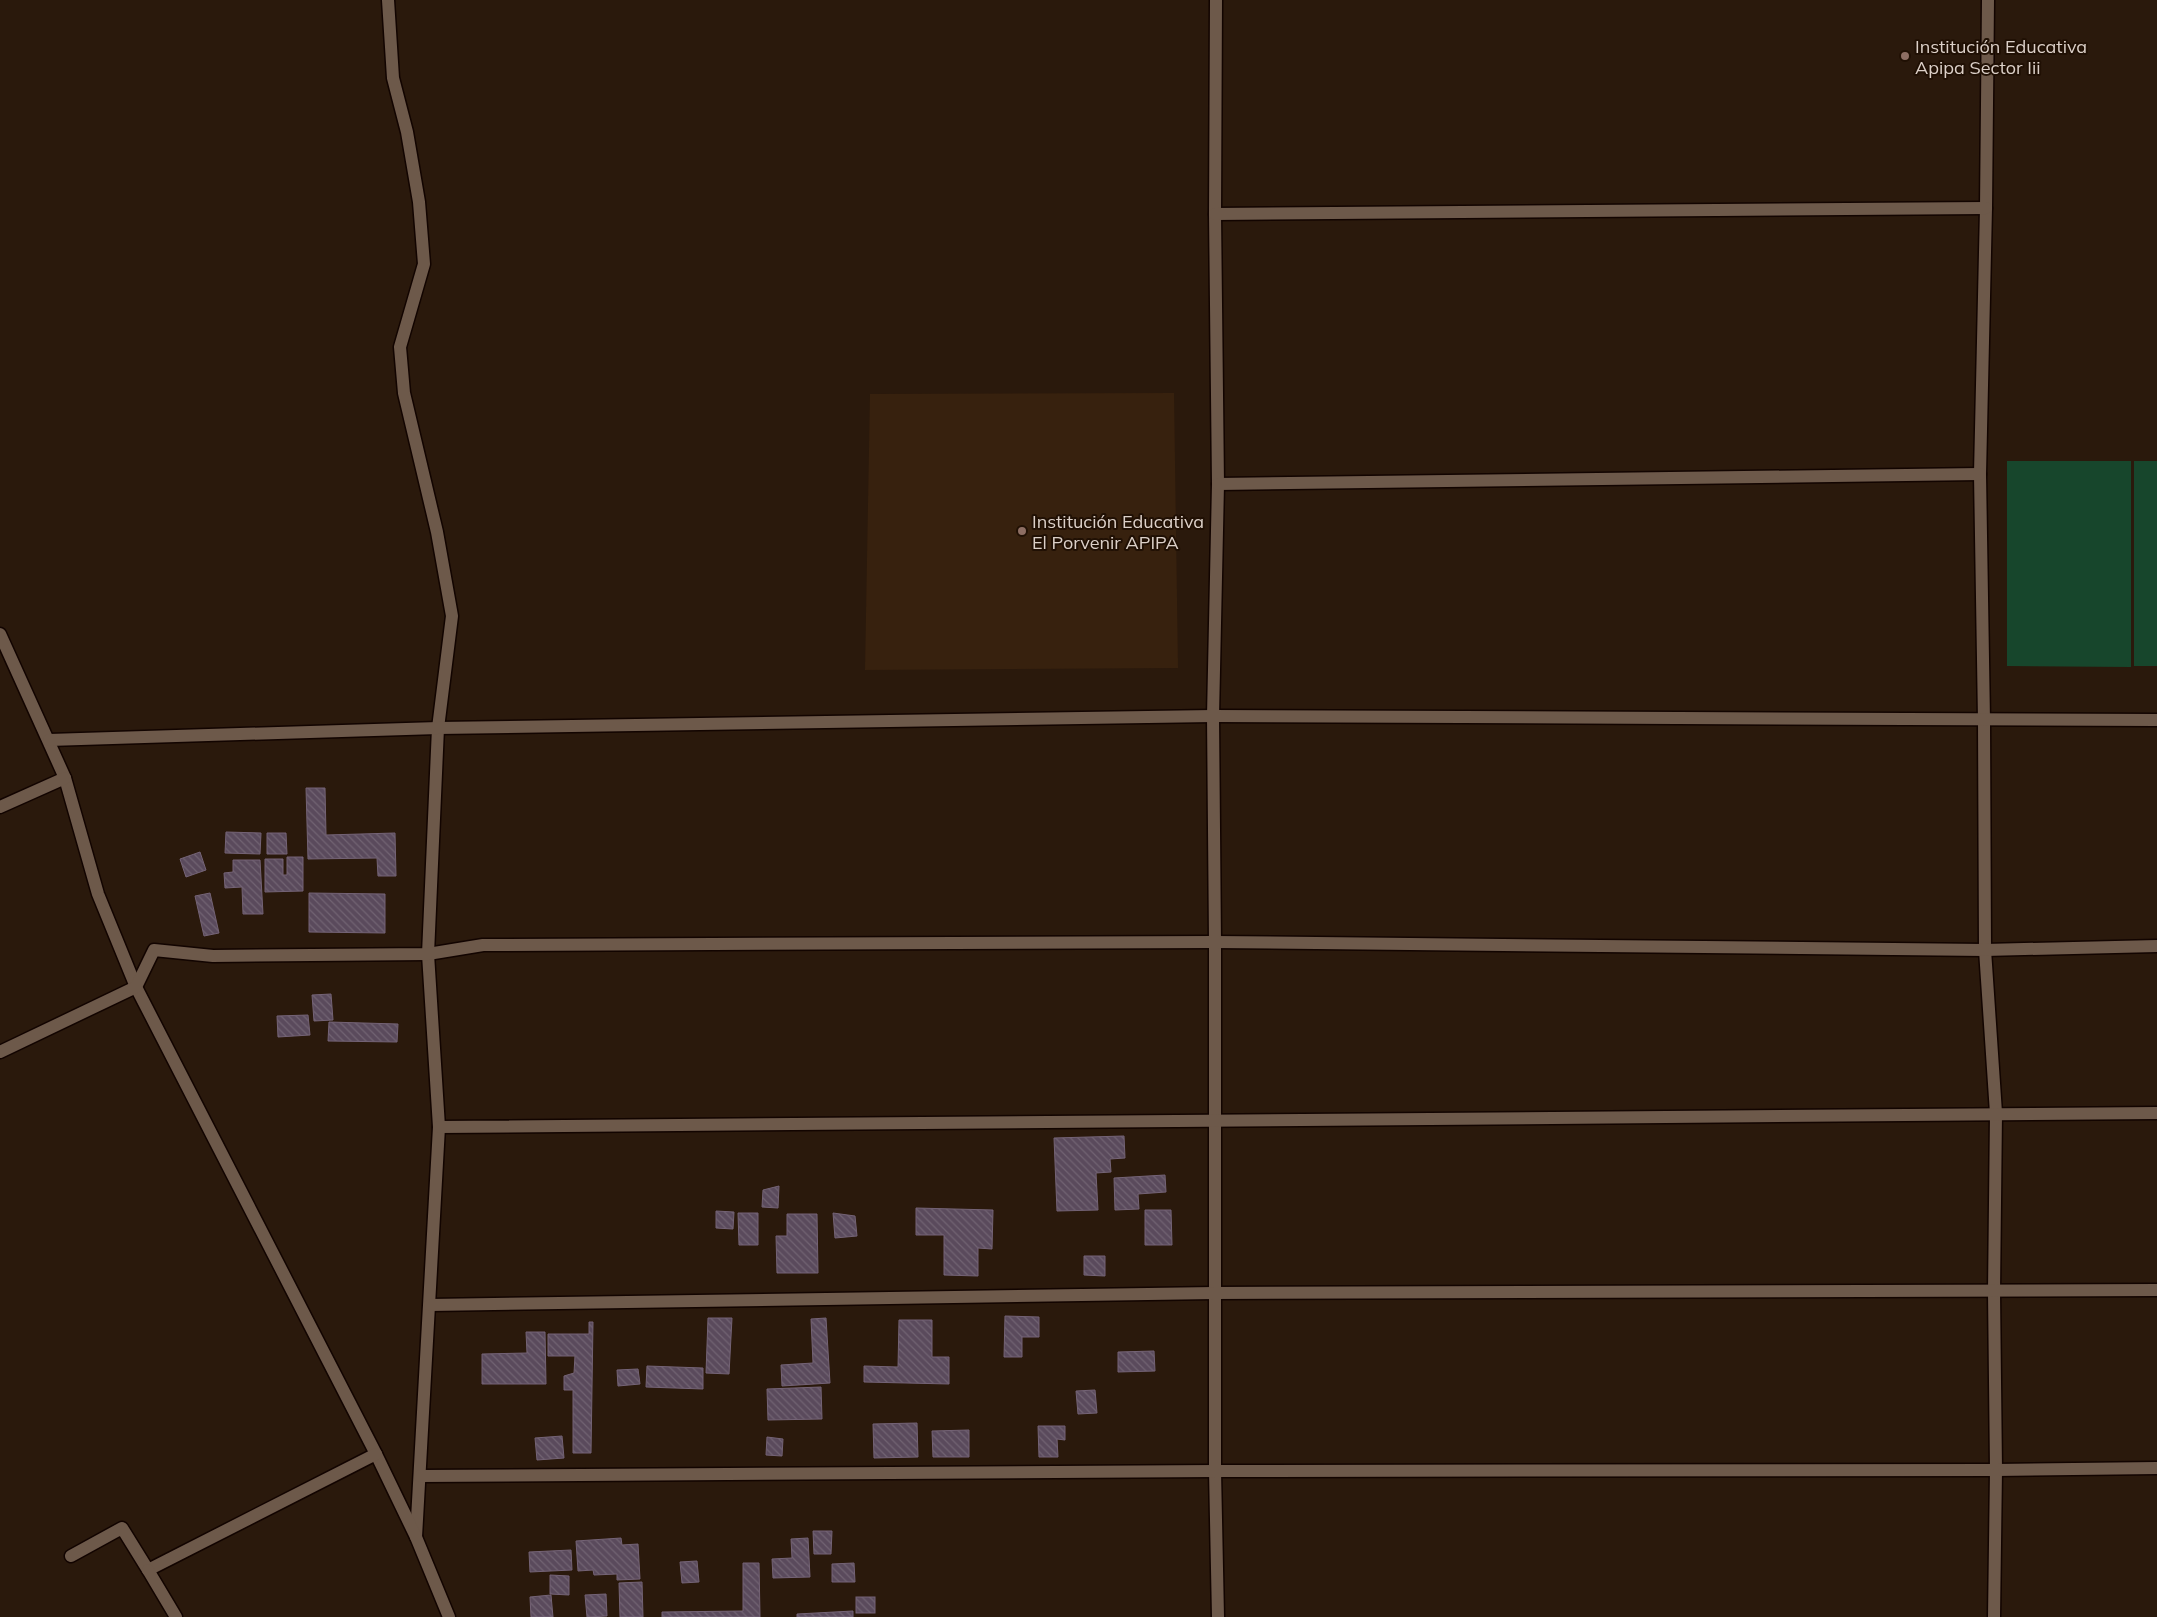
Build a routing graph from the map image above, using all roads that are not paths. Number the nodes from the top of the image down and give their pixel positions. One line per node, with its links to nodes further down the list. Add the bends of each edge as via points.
1 (388, 0): 12 (street, via 393,78 407,132 419,202 424,264 400,347 404,393 437,532 452,616)
2 (1216, 0): 5 (street)
3 (1988, 0): 4 (street)
4 (1986, 208): 5 (street); 6 (street)
5 (1215, 214): 7 (street)
6 (1980, 474): 7 (street); 10 (street)
7 (1218, 484): 9 (street)
8 (0, 634): 13 (street)
9 (1213, 716): 10 (street); 12 (street); 16 (street)
10 (1984, 720): 11 (street); 18 (street)
11 (2157, 720)
12 (438, 728): 13 (street); 19 (street)
13 (48, 740): 14 (street)
14 (65, 778): 15 (street); 20 (street, via 98,894)
15 (0, 807)
16 (1215, 942): 18 (street); 19 (street, via 483,945); 24 (street)
17 (2157, 946): 18 (street)
18 (1985, 950): 22 (street)
19 (428, 954): 20 (street, via 213,956 154,950); 25 (street)
20 (136, 987): 21 (street); 30 (street)
21 (0, 1052)
22 (1996, 1113): 23 (street); 24 (street); 27 (street)
23 (2157, 1113)
24 (1214, 1120): 25 (street); 28 (street)
25 (439, 1128): 29 (street)
26 (2157, 1290): 27 (street)
27 (1994, 1292): 28 (street); 32 (street)
28 (1214, 1293): 29 (street); 33 (street)
29 (430, 1305): 34 (street)
30 (376, 1454): 35 (street); 37 (street)
31 (2157, 1468): 32 (street)
32 (1996, 1470): 33 (street); 41 (street)
33 (1215, 1471): 34 (street); 40 (street)
34 (420, 1476): 35 (street)
35 (416, 1538): 39 (street)
36 (71, 1556): 37 (street, via 122,1528)
37 (148, 1570): 38 (street)
38 (176, 1617)
39 (449, 1617)
40 (1218, 1617)
41 (1994, 1617)

